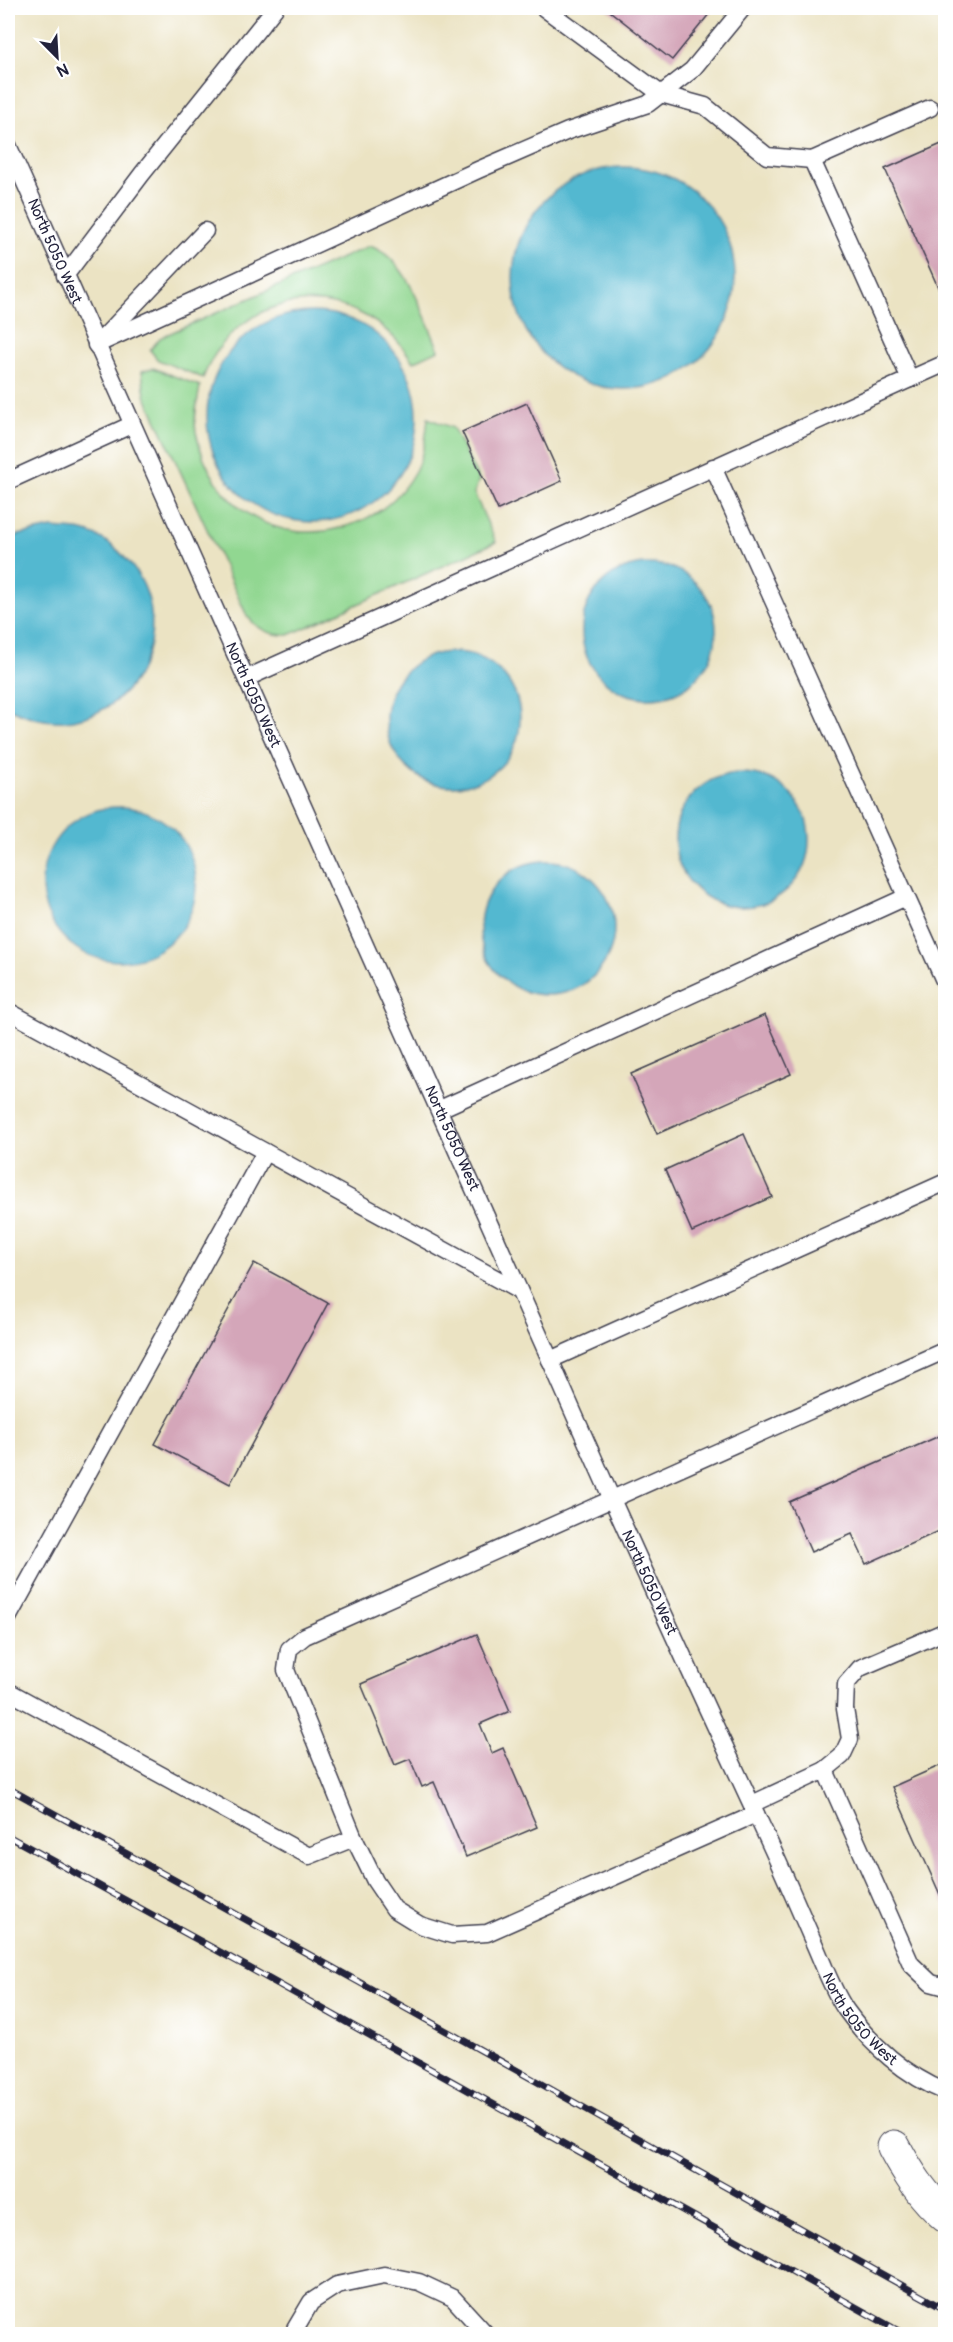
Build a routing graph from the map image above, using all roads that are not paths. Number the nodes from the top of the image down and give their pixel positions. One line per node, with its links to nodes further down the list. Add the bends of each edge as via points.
1 (274, 8): 9 (lane)
2 (544, 8): 4 (lane)
3 (742, 8): 4 (lane, via 692,70)
4 (661, 94): 7 (lane, via 705,106 767,156); 10 (lane, via 648,104 568,131 417,198)
5 (930, 108): 7 (lane)
6 (8, 145): 9 (lane, North 5050 West)
7 (812, 160): 12 (lane)
8 (205, 231): 10 (lane)
9 (65, 276): 10 (lane, North 5050 West)
10 (96, 345): 13 (lane, North 5050 West)
11 (945, 363): 12 (lane)
12 (910, 379): 14 (lane)
13 (131, 425): 15 (lane); 16 (lane, North 5050 West)
14 (713, 467): 16 (lane); 17 (lane)
15 (8, 481)
16 (247, 678): 20 (lane, North 5050 West)
17 (906, 897): 18 (lane); 20 (lane)
18 (945, 985)
19 (8, 1011): 21 (lane)
20 (440, 1109): 23 (lane, North 5050 West)
21 (265, 1152): 23 (lane); 27 (lane)
22 (945, 1182): 25 (lane)
23 (519, 1291): 25 (lane, North 5050 West)
24 (945, 1350): 26 (lane)
25 (550, 1360): 26 (lane, North 5050 West)
26 (611, 1498): 31 (lane, North 5050 West); 32 (lane, via 305,1636 289,1649 286,1670)
27 (8, 1618)
28 (945, 1631): 30 (lane, via 860,1668 846,1684 844,1709 850,1739 842,1756)
29 (8, 1691): 32 (lane, via 309,1856)
30 (825, 1770): 31 (lane); 33 (lane, via 911,1964 931,1983)
31 (754, 1809): 32 (lane, via 487,1933 452,1935 420,1925 394,1909); 34 (lane, North 5050 West, via 845,2008 884,2053 922,2082)
32 (354, 1838)
33 (945, 1987)
34 (945, 2092)
35 (894, 2147): 36 (street, via 921,2192)
36 (945, 2216)
37 (295, 2334): 38 (lane, via 311,2302 337,2285 384,2275 419,2282 453,2298)
38 (486, 2334)

